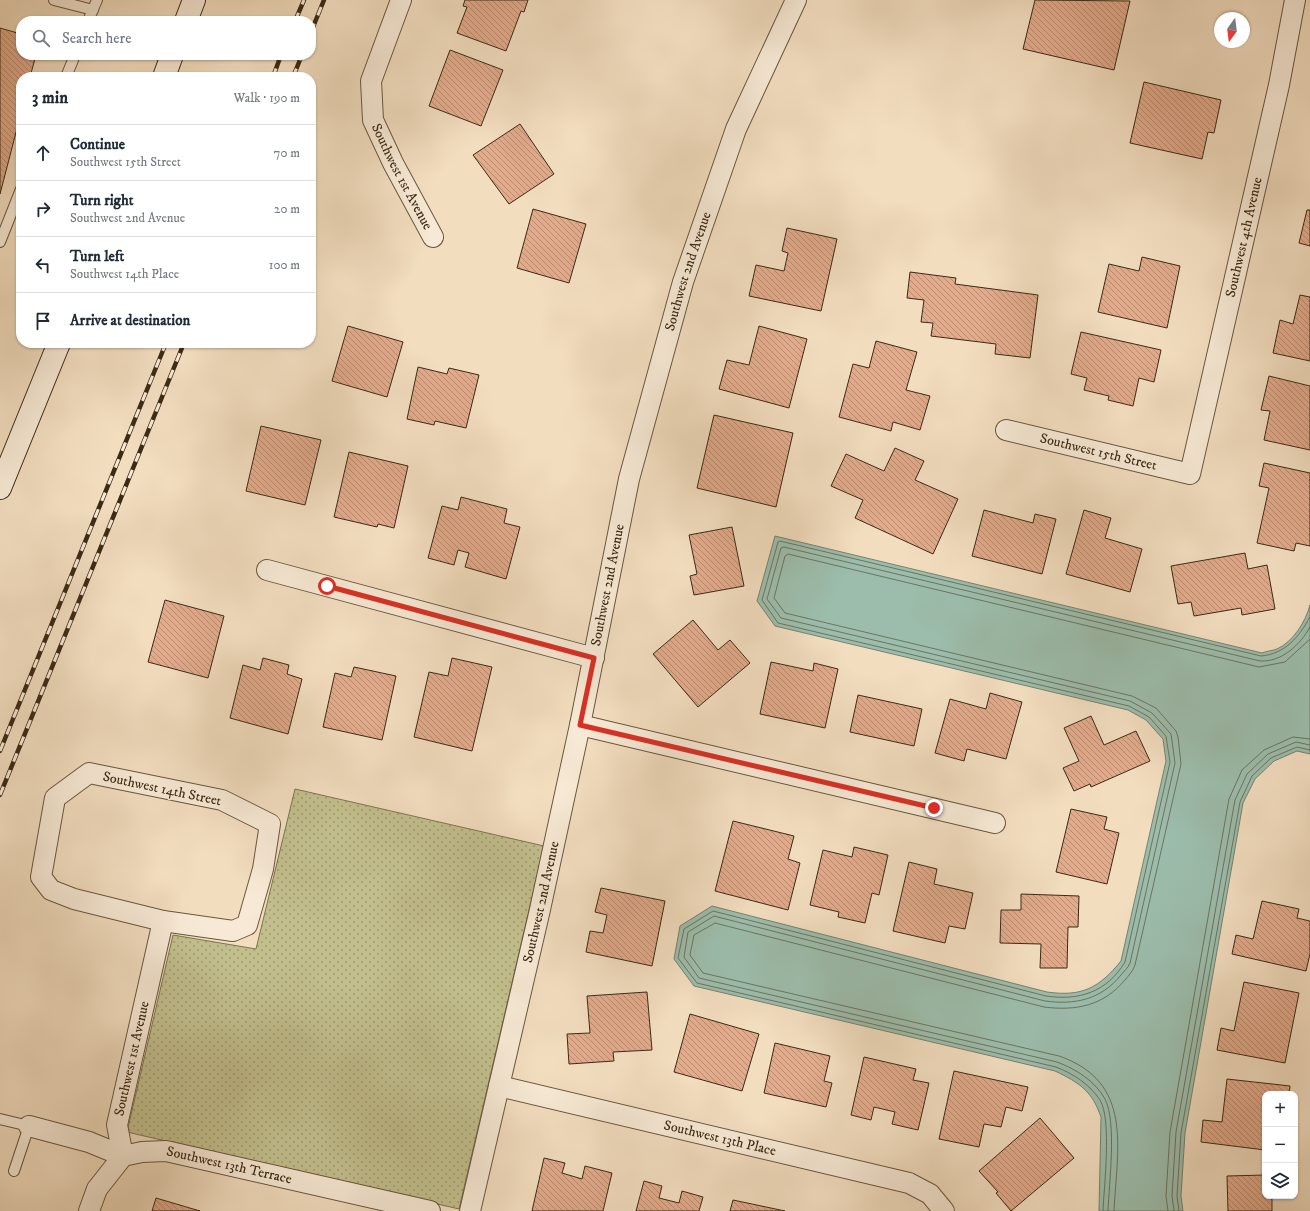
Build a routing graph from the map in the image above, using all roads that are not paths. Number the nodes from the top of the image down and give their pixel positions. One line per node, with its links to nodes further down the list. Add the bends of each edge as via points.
1 (54, 0): 7 (lane)
2 (97, 0): 7 (lane)
3 (194, 0): 9 (main road)
4 (401, 0): 16 (street, Southwest 1st Avenue, via 371,81 373,120)
5 (796, 0): 22 (street, Southwest 2nd Avenue, via 736,129 683,282 630,479)
6 (1295, 0): 19 (street, Southwest 4th Avenue, via 1279,85)
7 (93, 10): 8 (lane)
8 (90, 16)
9 (188, 16)
10 (73, 60): 12 (lane)
11 (170, 60): 13 (main road)
12 (68, 72)
13 (166, 72)
14 (16, 200): 15 (lane)
15 (1, 235)
16 (433, 237)
17 (57, 348): 20 (main road)
18 (1006, 430): 19 (street, Southwest 15th Street)
19 (1190, 474)
20 (0, 488)
21 (267, 570): 22 (street)
22 (594, 658): 23 (street, Southwest 2nd Avenue)
23 (580, 725): 24 (street); 26 (street, Southwest 2nd Avenue)
24 (995, 823)
25 (163, 922): 25 (street, Southwest 14th Street, via 74,899 51,890 42,877 55,798 89,773 222,800 270,824 263,869 247,925 233,931); 29 (street, Southwest 1st Avenue, via 117,1126)
26 (499, 1086): 31 (street, Southwest 13th Place, via 909,1183 930,1194); 34 (street, Southwest 2nd Avenue)
27 (0, 1119): 28 (lane)
28 (29, 1126): 29 (street, via 88,1142); 30 (lane)
29 (123, 1156): 32 (street, via 97,1189); 33 (street, Southwest 13th Terrace, via 166,1151)
30 (14, 1171)
31 (940, 1205)
32 (89, 1211)
33 (430, 1211)
34 (470, 1211)

